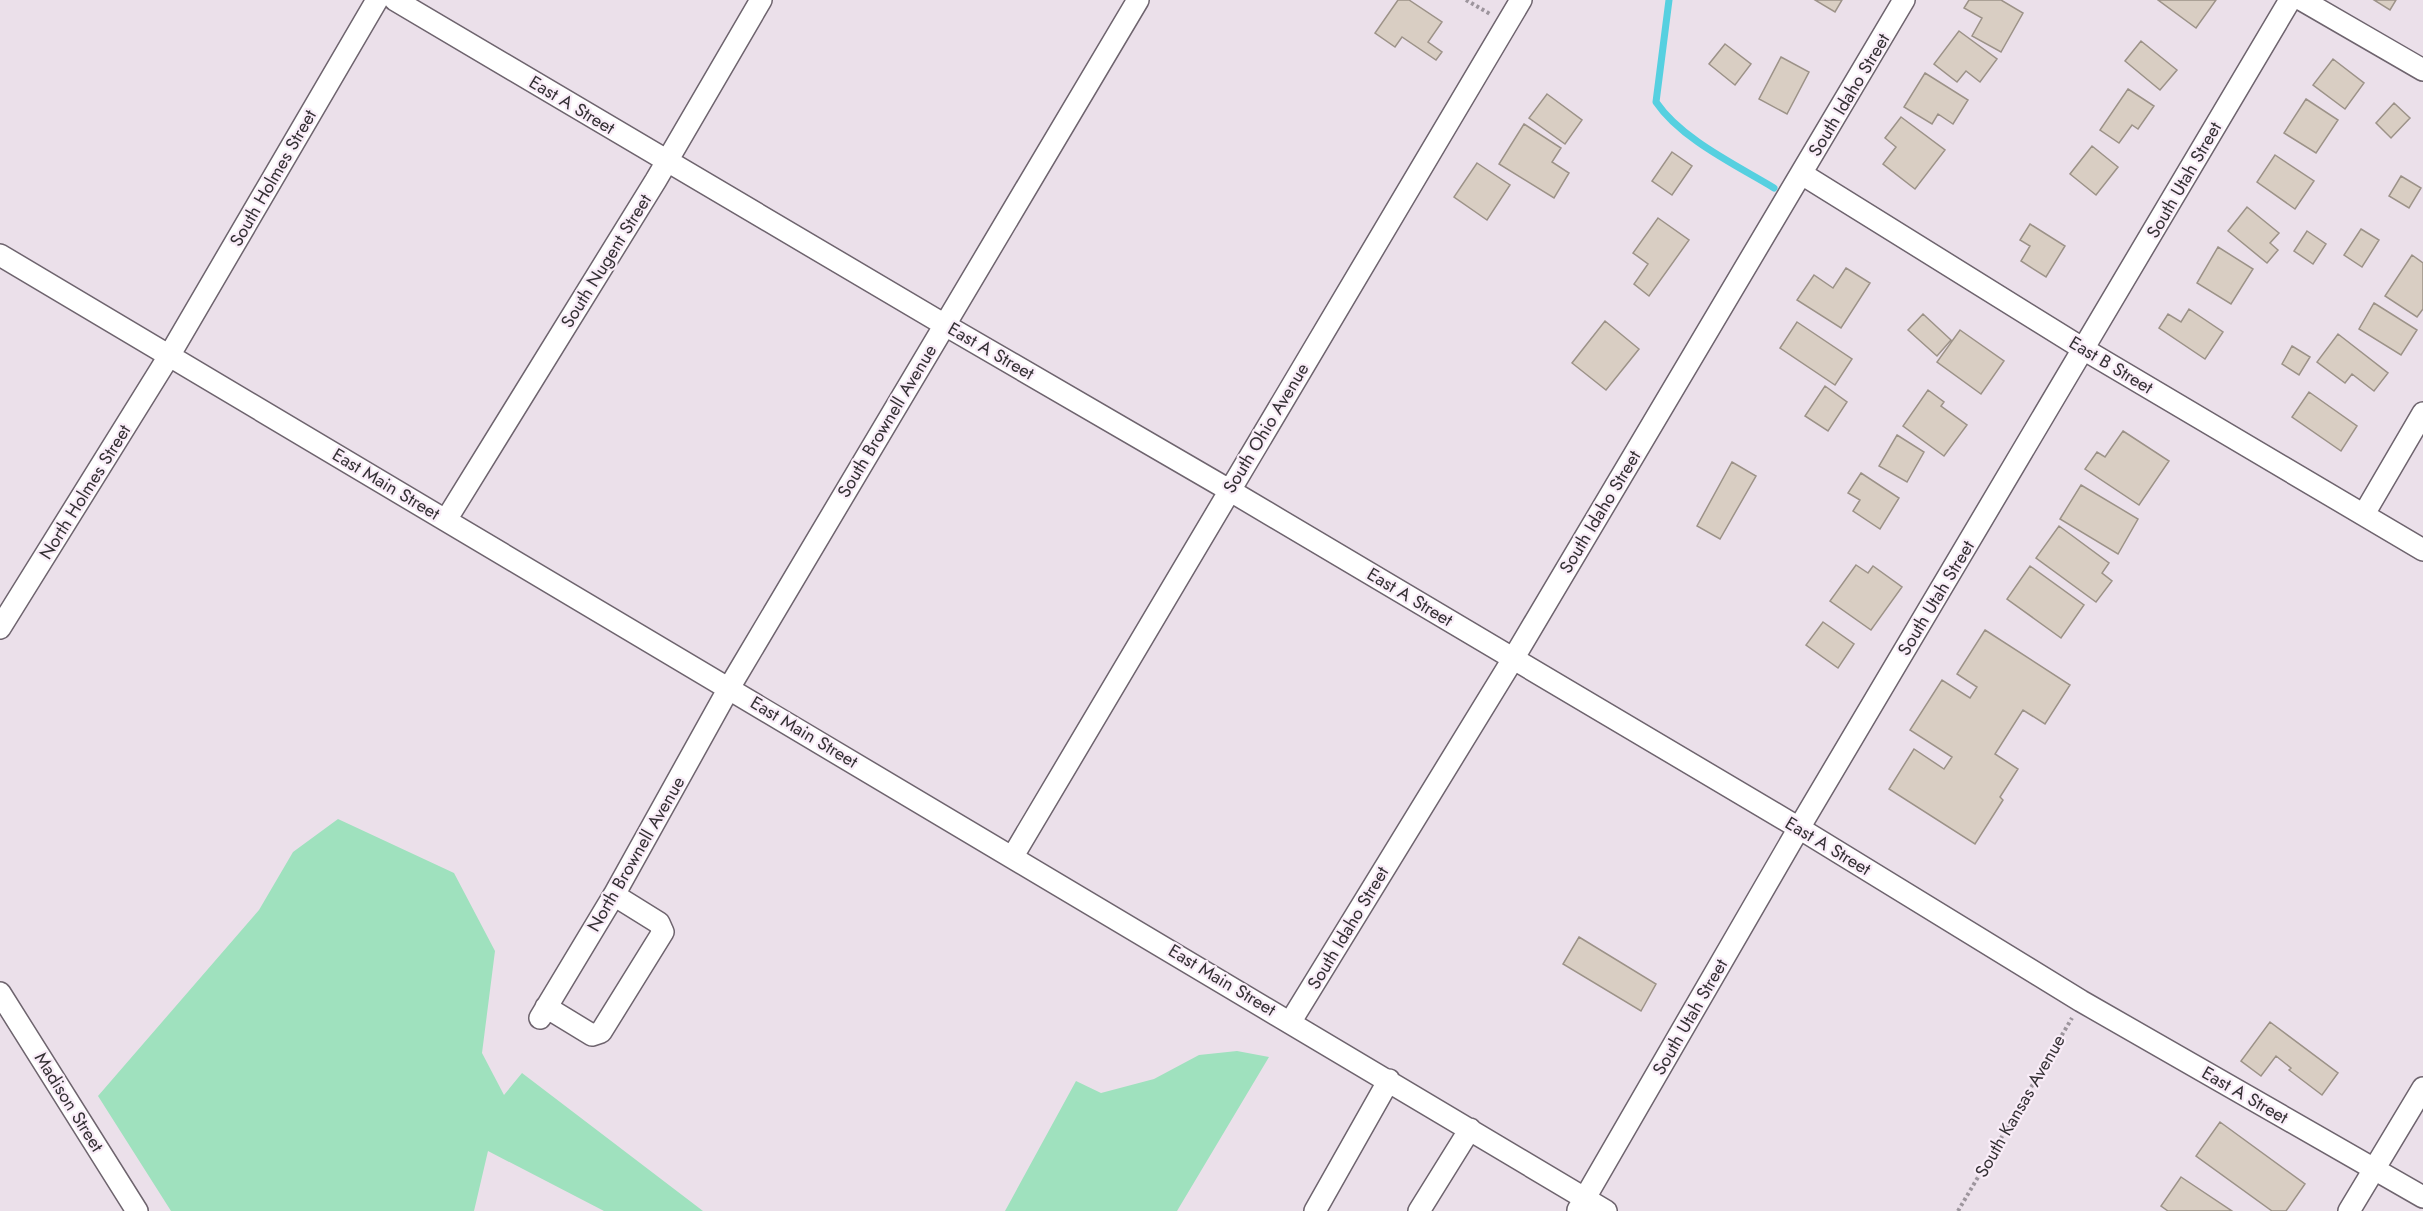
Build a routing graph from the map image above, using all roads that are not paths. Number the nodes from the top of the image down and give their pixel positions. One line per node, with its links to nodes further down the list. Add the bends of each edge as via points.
1 (377, 0): 15 (street, South Holmes Street)
2 (395, 0): 10 (street, East A Street)
3 (761, 0): 10 (street, South Nugent Street)
4 (1138, 0): 13 (street, South Brownell Avenue)
5 (1521, 0): 17 (street, South Ohio Avenue)
6 (1904, 0): 11 (street, South Idaho Street)
7 (2290, 0): 14 (street, South Utah Street)
8 (2302, 0): 9 (street)
9 (2423, 70)
10 (667, 161): 13 (street, East A Street); 19 (street, South Nugent Street)
11 (1802, 174): 14 (street, East B Street); 22 (street, South Idaho Street)
12 (0, 255): 15 (street, East Main Street)
13 (945, 325): 17 (street, East A Street); 23 (street, South Brownell Avenue)
14 (2085, 350): 18 (street, East B Street); 24 (street, South Utah Street)
15 (169, 356): 19 (street, East Main Street); 21 (street, North Holmes Street)
16 (2423, 413): 18 (street)
17 (1229, 490): 22 (street, East A Street); 25 (street, South Ohio Avenue)
18 (2364, 514): 20 (street, East B Street)
19 (447, 520): 23 (street, East Main Street)
20 (2423, 550)
21 (0, 628)
22 (1513, 659): 24 (street, East A Street); 28 (street, South Idaho Street)
23 (729, 688): 25 (street, East Main Street); 26 (street, North Brownell Avenue)
24 (1799, 828): 32 (street, East A Street, via 2081,1001); 34 (street, South Utah Street)
25 (1013, 856): 28 (street, East Main Street)
26 (614, 895): 26 (street, North Brownell Avenue, via 543,1012 592,1035 601,1032 663,932 659,923)
27 (0, 993): 35 (street, Madison Street)
28 (1291, 1022): 29 (street, East Main Street)
29 (1389, 1080): 31 (street, East Main Street); 36 (street)
30 (2423, 1088): 32 (street)
31 (1470, 1129): 34 (street, East Main Street); 37 (street)
32 (2375, 1168): 33 (street, East A Street); 39 (street)
33 (2423, 1197)
34 (1582, 1205): 38 (street, East Main Street)
35 (137, 1211)
36 (1315, 1211)
37 (1419, 1211)
38 (1606, 1211)
39 (2349, 1211)

